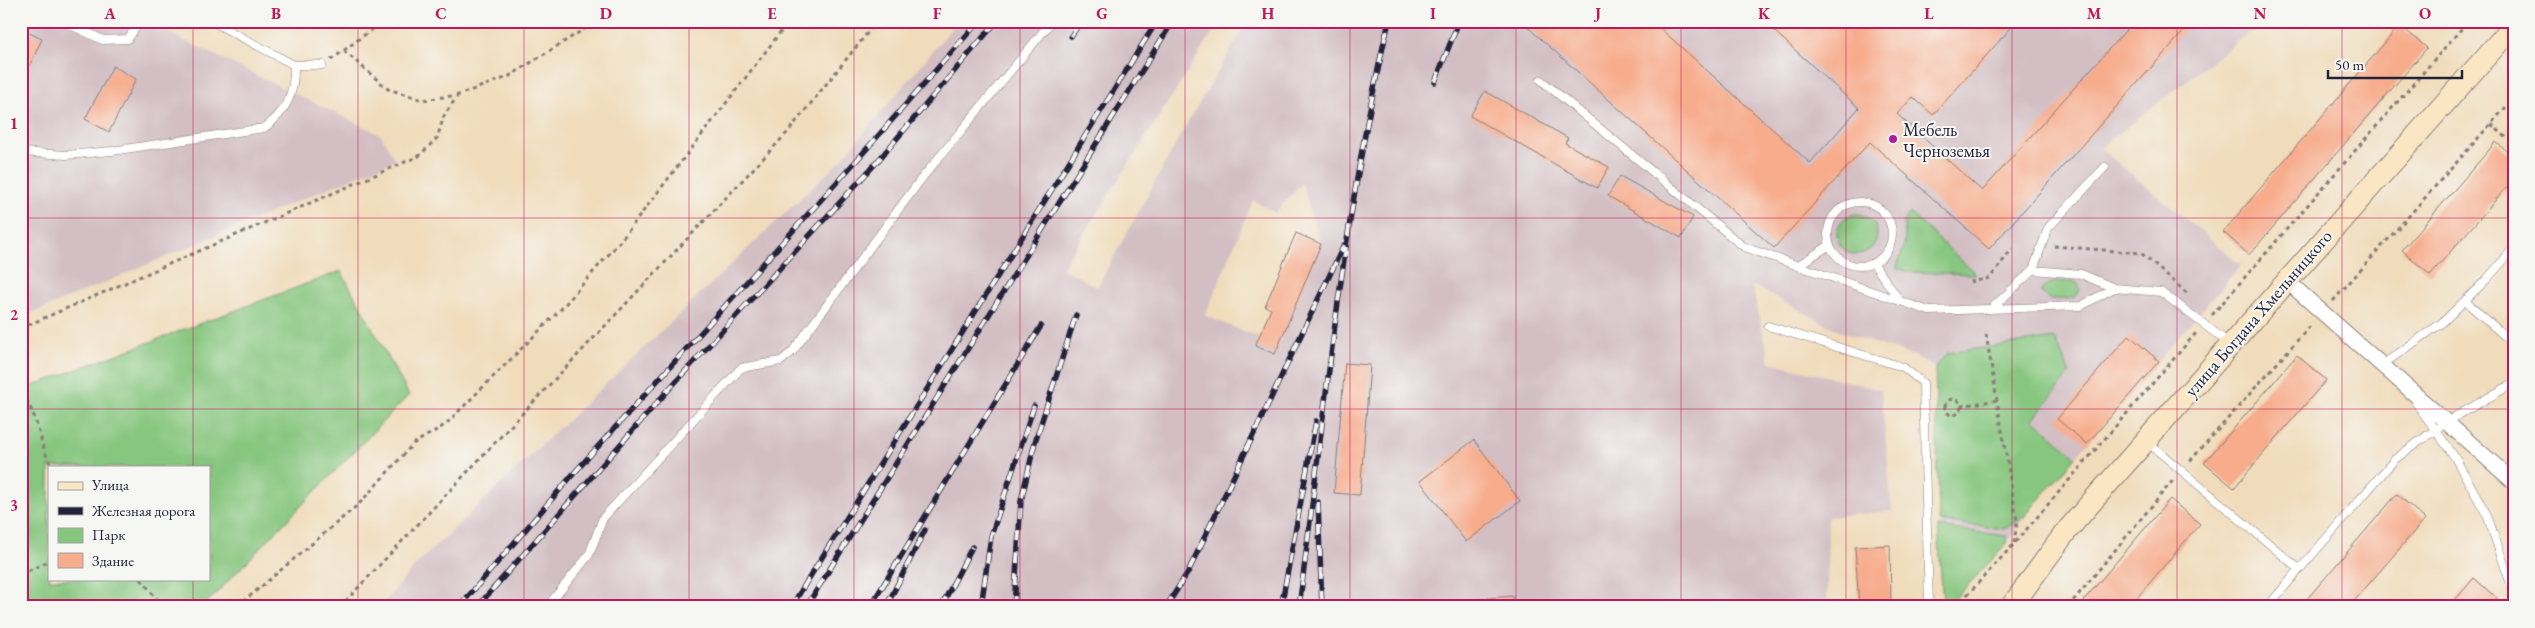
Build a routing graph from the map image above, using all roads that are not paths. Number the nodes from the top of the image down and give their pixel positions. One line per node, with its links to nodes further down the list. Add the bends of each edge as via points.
1 (62, 21): 2 (lane, via 103,40 128,39)
2 (140, 21)
3 (211, 21): 6 (lane)
4 (1052, 21): 31 (lane, via 922,178 792,352 781,361 742,368 603,518 589,555)
5 (2514, 25): 16 (main road, улица Богдана Хмельницкого)
6 (294, 65): 7 (lane); 9 (lane, via 295,82 280,116 264,128 112,151 66,155)
7 (322, 66)
8 (1541, 80): 14 (lane, via 1744,248)
9 (21, 152)
10 (2105, 167): 15 (lane, via 2048,228)
11 (1830, 246): 13 (lane, via 1844,262 1864,266); 13 (lane, via 1829,224 1834,214 1852,203 1873,205 1882,211 1892,229 1888,249); 14 (lane)
12 (2514, 248): 19 (lane)
13 (1874, 263): 18 (lane)
14 (1797, 266): 18 (lane)
15 (2033, 270): 17 (lane, via 2081,274); 20 (lane)
16 (2287, 281): 22 (main road, улица Богдана Хмельницкого); 24 (street)
17 (2114, 288): 20 (lane, via 2081,306); 22 (lane, via 2161,292)
18 (1900, 301): 20 (lane, via 1929,311)
19 (2465, 301): 23 (lane); 24 (lane, via 2443,322)
20 (1991, 309)
21 (1768, 326): 32 (lane, via 1903,367 1923,383)
22 (2231, 344): 27 (main road, улица Богдана Хмельницкого)
23 (2514, 344)
24 (2382, 365): 26 (street, via 2400,380)
25 (2514, 384): 26 (lane)
26 (2441, 426): 28 (street); 29 (lane, via 2394,459); 30 (lane, via 2487,515)
27 (2145, 440): 29 (lane); 33 (main road, улица Богдана Хмельницкого, via 2065,533)
28 (2514, 482)
29 (2298, 568): 34 (lane)
30 (2514, 593)
31 (547, 607)
32 (1929, 607)
33 (2011, 607)
34 (2267, 607)

